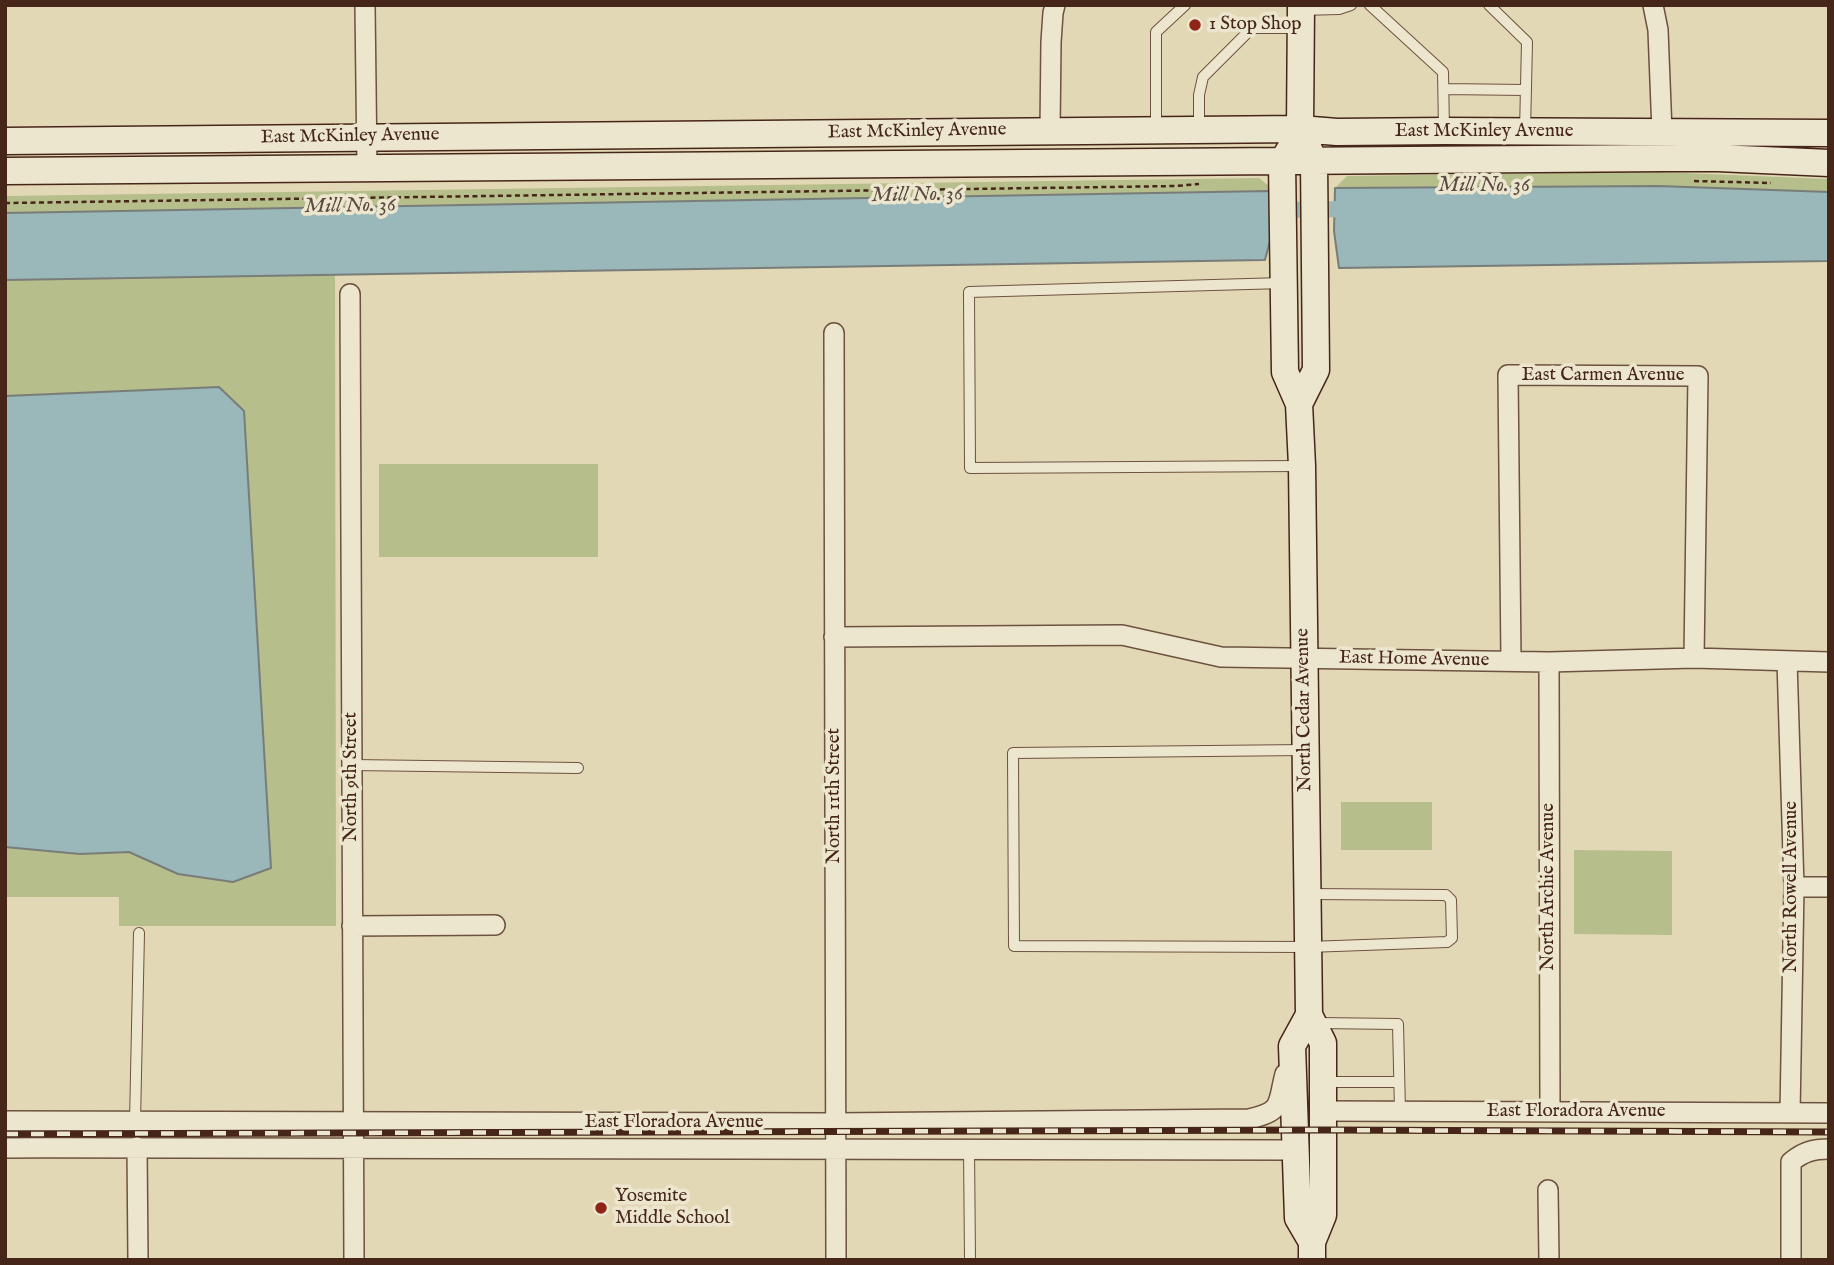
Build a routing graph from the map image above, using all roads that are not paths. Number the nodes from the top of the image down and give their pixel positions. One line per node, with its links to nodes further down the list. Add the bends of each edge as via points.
1 (365, 5): 20 (street)
2 (1055, 5): 14 (street)
3 (1185, 5): 11 (lane, via 1156,32)
4 (1351, 5): 8 (lane)
5 (1370, 5): 9 (lane, via 1443,72)
6 (1489, 5): 10 (lane, via 1527,42)
7 (1653, 5): 18 (street)
8 (1301, 14): 12 (lane, via 1252,28 1203,77); 13 (main road, North Cedar Avenue)
9 (1444, 89): 10 (lane); 16 (lane)
10 (1526, 90): 17 (lane)
11 (1156, 129): 12 (main road, East McKinley Avenue); 14 (main road, East McKinley Avenue)
12 (1199, 129): 13 (main road, East McKinley Avenue)
13 (1300, 129): 16 (main road, East McKinley Avenue); 26 (main road, North Cedar Avenue); 27 (main road, North Cedar Avenue)
14 (1050, 130): 15 (main road, East McKinley Avenue)
15 (972, 131): 20 (main road, East McKinley Avenue); 23 (main road, via 964,144 895,148)
16 (1444, 131): 17 (main road, East McKinley Avenue)
17 (1525, 132): 18 (main road, East McKinley Avenue)
18 (1661, 132): 19 (main road, East McKinley Avenue)
19 (1829, 133)
20 (367, 137): 21 (main road, East McKinley Avenue); 24 (street)
21 (5, 141)
22 (1829, 163): 26 (main road, East McKinley Avenue, via 1665,158)
23 (835, 164): 24 (main road, East McKinley Avenue); 27 (main road, East McKinley Avenue)
24 (368, 168): 25 (main road, East McKinley Avenue)
25 (5, 171)
26 (1314, 173): 27 (main road, East McKinley Avenue); 31 (main road, North Cedar Avenue, via 1316,370)
27 (1282, 174): 28 (main road, North Cedar Avenue)
28 (1283, 282): 31 (main road, North Cedar Avenue, via 1285,372); 32 (lane, via 969,292 970,468)
29 (350, 294): 41 (street, North 9th Street)
30 (834, 333): 33 (street, North 11th Street)
31 (1299, 404): 32 (main road, North Cedar Avenue)
32 (1302, 466): 35 (main road, North Cedar Avenue)
33 (834, 637): 35 (street, East Home Avenue, via 1122,635 1221,657); 62 (street, North 11th Street)
34 (1694, 658): 36 (street, East Carmen Avenue, via 1698,376 1508,375); 37 (street, East Home Avenue); 38 (street, East Home Avenue)
35 (1304, 659): 36 (street, East Home Avenue); 40 (main road, North Cedar Avenue)
36 (1511, 661): 38 (street, East Home Avenue)
37 (1787, 661): 39 (street, East Home Avenue); 43 (street, North Rowell Avenue)
38 (1549, 662): 56 (street, North Archie Avenue)
39 (1829, 662)
40 (1305, 750): 45 (main road, North Cedar Avenue); 49 (lane, via 1013,752 1014,946)
41 (352, 765): 42 (lane); 47 (street, North 9th Street)
42 (578, 768)
43 (1794, 887): 44 (street); 57 (street, North Rowell Avenue)
44 (1829, 887)
45 (1307, 894): 49 (main road, North Cedar Avenue); 49 (lane, via 1446,895 1451,900 1452,938 1447,942)
46 (495, 925): 47 (street)
47 (352, 926): 61 (street, North 9th Street)
48 (139, 933): 60 (lane)
49 (1308, 947): 50 (main road, North Cedar Avenue)
50 (1311, 1019): 51 (main road, North Cedar Avenue); 52 (lane, via 1398,1024); 53 (main road, North Cedar Avenue, via 1323,1043)
51 (1292, 1046): 62 (street, East Floradora Avenue, via 1281,1100 1265,1115 1249,1118); 69 (main road, North Cedar Avenue)
52 (1399, 1082): 53 (lane); 55 (lane)
53 (1323, 1083): 54 (main road, North Cedar Avenue)
54 (1324, 1111): 55 (street, East Floradora Avenue); 71 (main road, North Cedar Avenue, via 1323,1215)
55 (1400, 1111): 56 (street, East Floradora Avenue)
56 (1550, 1112): 57 (street, East Floradora Avenue)
57 (1790, 1113): 58 (street, East Floradora Avenue)
58 (1829, 1114)
59 (5, 1121): 60 (street, East Floradora Avenue)
60 (135, 1122): 61 (street, East Floradora Avenue)
61 (353, 1123): 62 (street, East Floradora Avenue); 63 (street, North 9th Street)
62 (836, 1123): 65 (street, North 11th Street)
63 (353, 1146): 64 (street, East Floradora Avenue); 65 (street, East Floradora Avenue); 73 (street, North 9th Street)
64 (137, 1147): 66 (street, East Floradora Avenue); 72 (street)
65 (836, 1147): 67 (street, East Floradora Avenue); 74 (street, North 11th Street)
66 (5, 1148)
67 (969, 1148): 69 (street, East Floradora Avenue); 75 (lane)
68 (1829, 1149): 77 (street, via 1810,1150 1791,1162)
69 (1296, 1150): 71 (main road, North Cedar Avenue, via 1298,1218)
70 (1548, 1190): 76 (street)
71 (1312, 1251)
72 (138, 1260)
73 (354, 1260)
74 (836, 1260)
75 (970, 1260)
76 (1549, 1260)
77 (1791, 1260)

